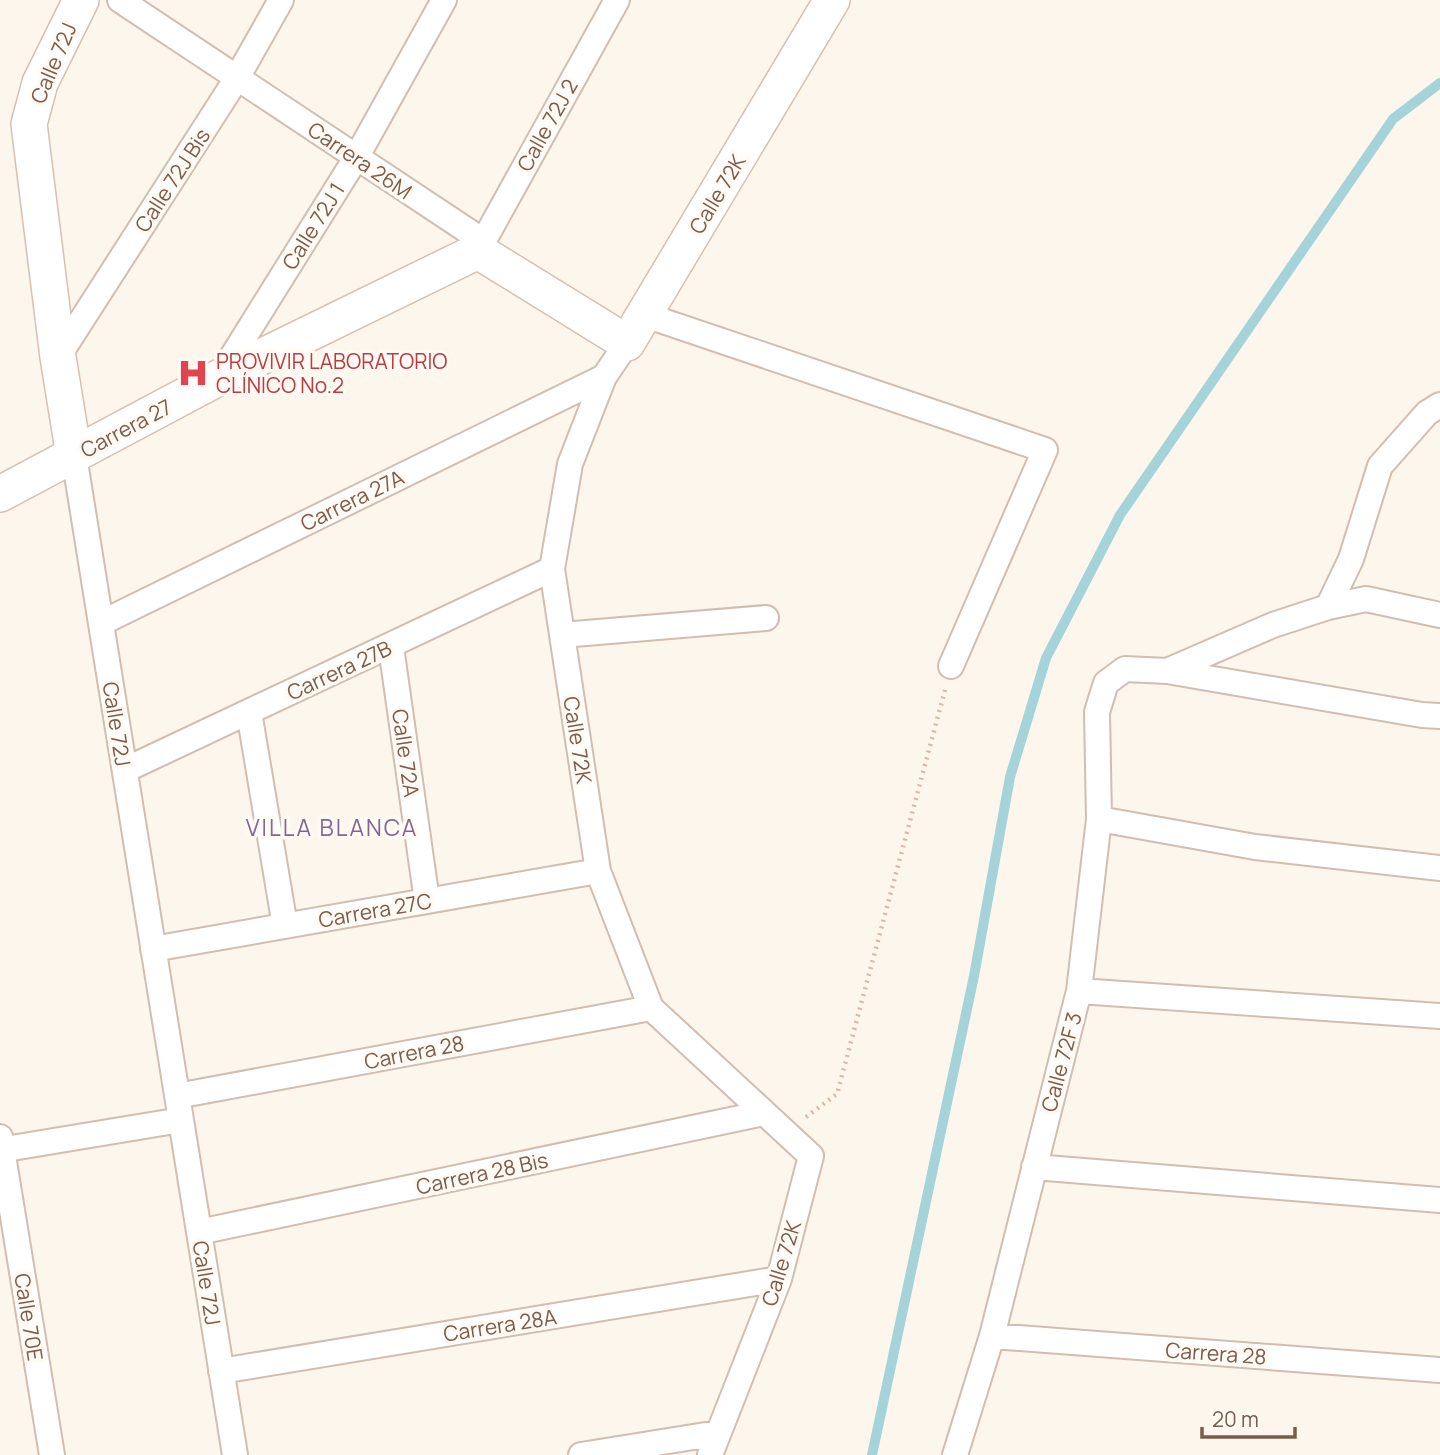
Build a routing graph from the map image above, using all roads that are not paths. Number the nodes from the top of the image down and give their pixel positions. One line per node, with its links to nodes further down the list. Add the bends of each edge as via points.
1 (81, 0): 11 (street, Calle 72J, via 40,83 29,124)
2 (120, 0): 7 (street, Carrera 26M)
3 (281, 0): 7 (street, Calle 72J Bis)
4 (443, 0): 8 (street, Calle 72J 1)
5 (617, 0): 9 (street, Calle 72J 2)
6 (832, 0): 10 (street, Calle 72K)
7 (237, 78): 8 (street, Carrera 26M); 11 (street, Calle 72J Bis)
8 (356, 158): 9 (street, Carrera 26M); 12 (street, Calle 72J 1)
9 (481, 246): 10 (street, Carrera 26M); 12 (street, Carrera 27)
10 (636, 329): 13 (street, Calle 72K); 24 (street, via 1045,450)
11 (58, 357): 15 (street, Calle 72J)
12 (220, 377): 15 (street, Carrera 27)
13 (604, 377): 17 (street, Calle 72K, via 570,464); 21 (street, Carrera 27A)
14 (1440, 405): 18 (street, via 1427,413 1380,466 1351,559)
15 (74, 456): 16 (street, Carrera 27); 21 (street, Calle 72J)
16 (0, 494)
17 (552, 569): 22 (street, Calle 72K); 23 (street, Carrera 27B)
18 (1328, 607): 19 (street, via 1366,599); 25 (street, via 1273,625)
19 (1440, 615)
20 (766, 618): 22 (street)
21 (101, 623): 28 (street, Calle 72J)
22 (562, 635): 31 (street, Calle 72K)
23 (391, 647): 26 (street, Carrera 27B); 32 (street, Calle 72A)
24 (951, 666)
25 (1167, 671): 27 (street); 29 (street, Calle 72F 3, via 1125,669 1106,683 1097,712)
26 (249, 712): 28 (street, Carrera 27B); 33 (street)
27 (1440, 716)
28 (125, 770): 34 (street, Calle 72J)
29 (1099, 819): 30 (street, via 1255,847); 35 (street, Calle 72F 3)
30 (1440, 868)
31 (597, 871): 32 (street, Carrera 27C); 36 (street, Calle 72K)
32 (427, 901): 33 (street, Carrera 27C)
33 (285, 926): 34 (street, Carrera 27C)
34 (153, 949): 38 (street, Calle 72J)
35 (1079, 990): 37 (street); 41 (street, Calle 72F 3)
36 (651, 1008): 38 (street, Carrera 28); 39 (street, Calle 72K)
37 (1440, 1016)
38 (179, 1108): 40 (street, Carrera 28); 43 (street, Calle 72J)
39 (764, 1113): 43 (street, Carrera 28 Bis); 44 (street, Calle 72K, via 811,1156)
40 (1, 1145): 49 (street, Calle 70E)
41 (1034, 1167): 42 (street); 45 (street, Calle 72F 3)
42 (1440, 1200)
43 (199, 1232): 47 (street, Calle 72J)
44 (779, 1279): 47 (street, Carrera 28A); 48 (street, Calle 72K)
45 (992, 1336): 46 (street, Carrera 28); 52 (street, Calle 72F 3)
46 (1440, 1370)
47 (221, 1371): 50 (street, Calle 72J)
48 (714, 1444): 51 (street)
49 (52, 1455)
50 (235, 1455)
51 (581, 1455)
52 (955, 1455)

